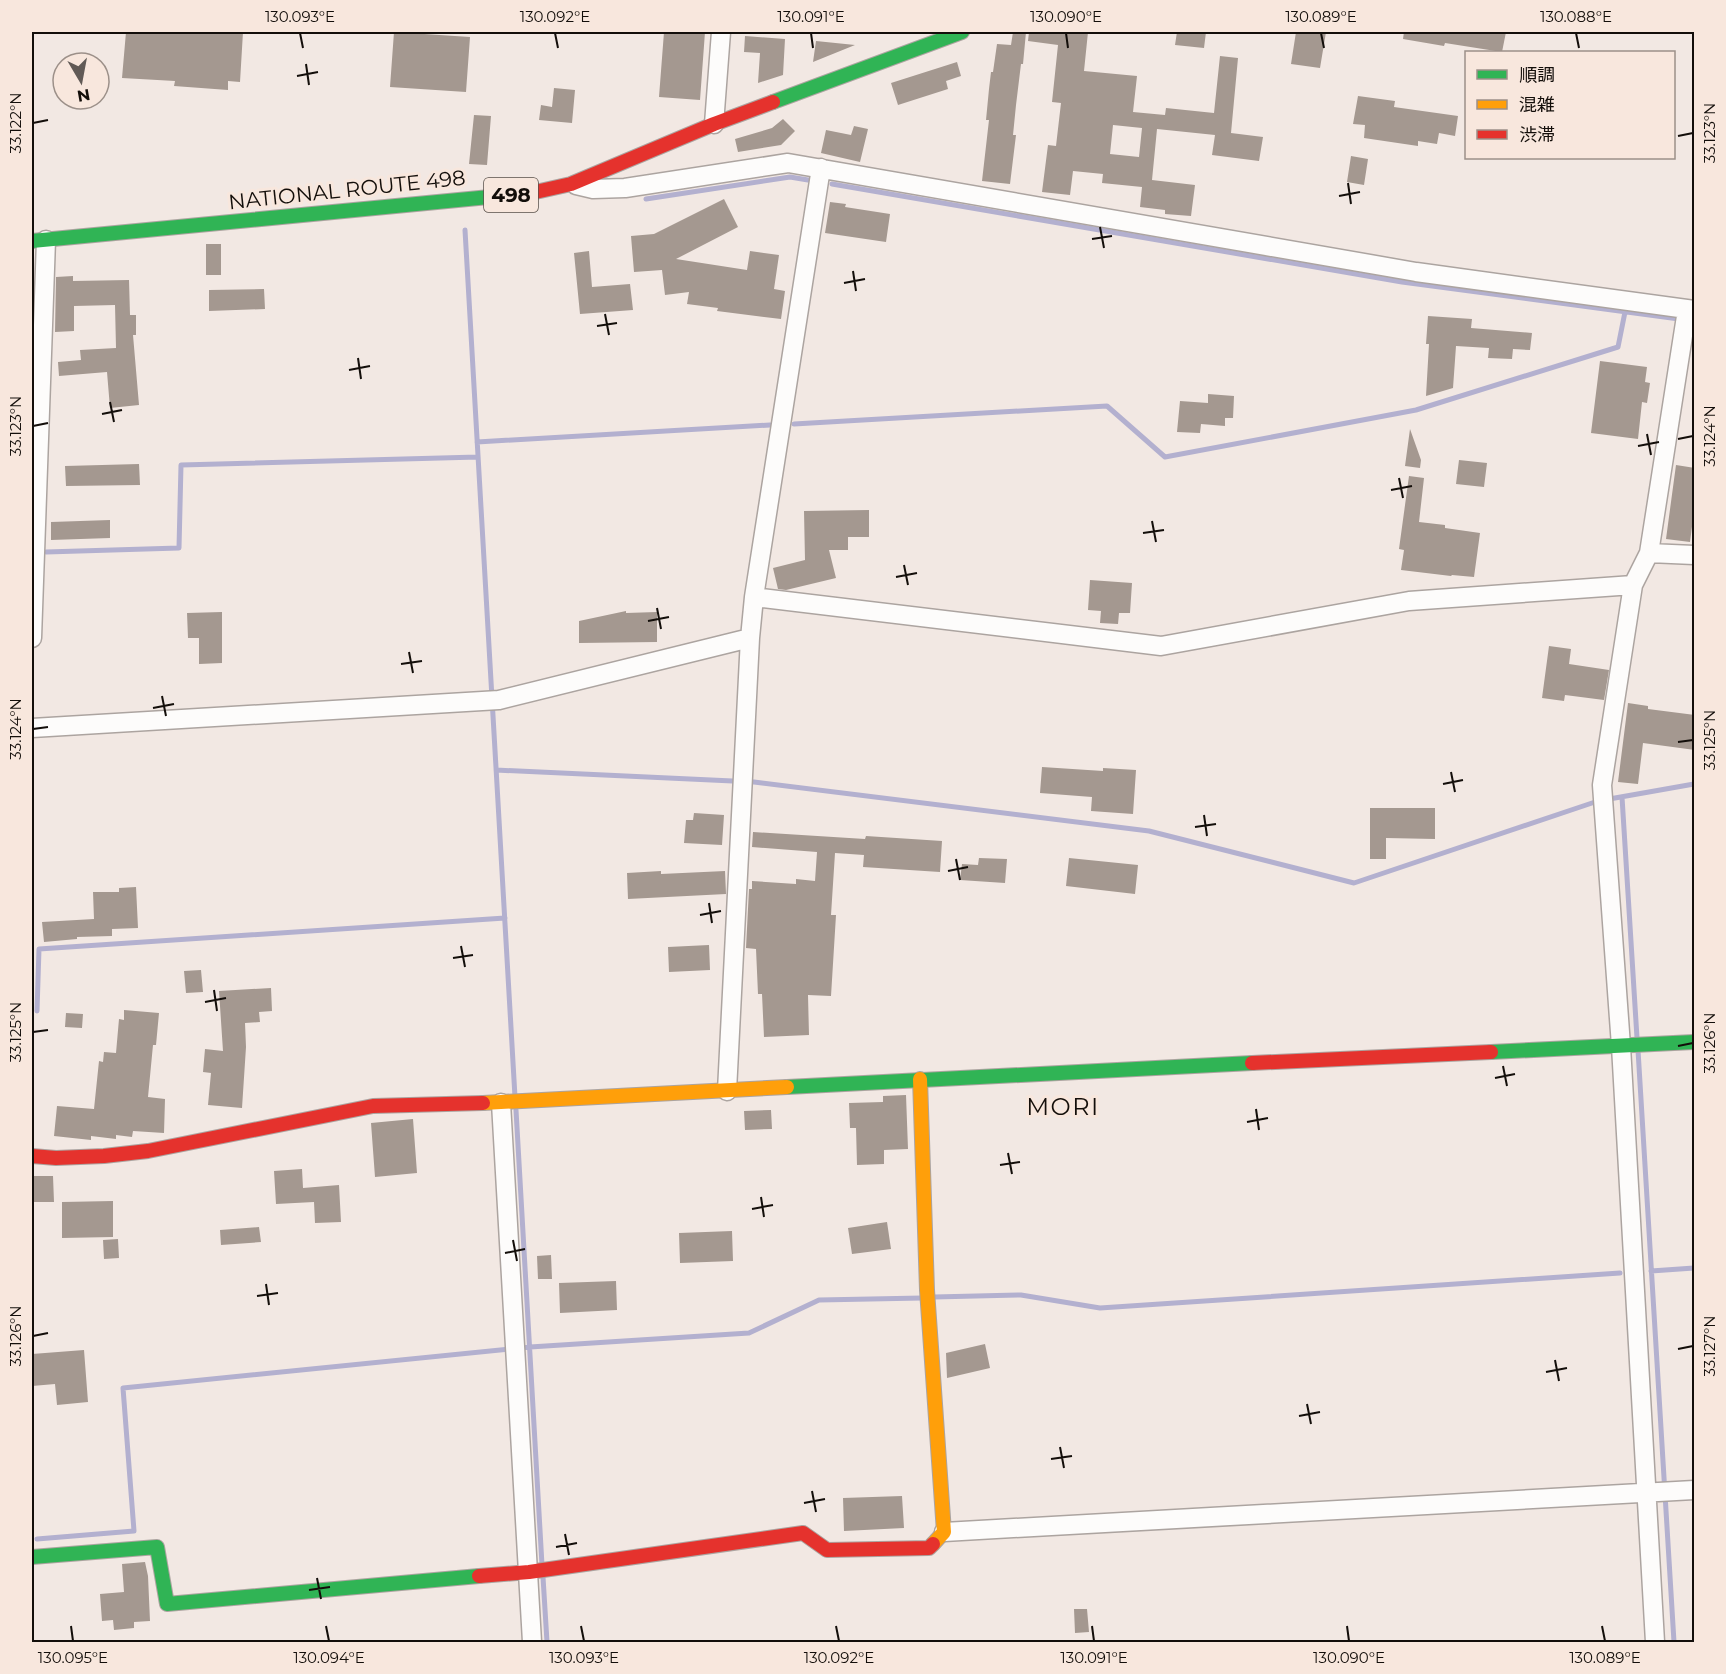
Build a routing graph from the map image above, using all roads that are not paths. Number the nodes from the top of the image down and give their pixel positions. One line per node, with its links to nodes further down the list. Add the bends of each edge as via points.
1 (721, 32): 3 (street)
2 (962, 32): 3 (main road, NATIONAL ROUTE 498 / 498)
3 (714, 124): 5 (main road, NATIONAL ROUTE 498 / 498)
4 (821, 168): 5 (street, via 788,164 625,188 593,189); 7 (street, via 1416,272); 11 (street)
5 (571, 184): 6 (main road, NATIONAL ROUTE 498 / 498, via 527,194)
6 (39, 240): 12 (street)
7 (1688, 315): 8 (street)
8 (1648, 554): 9 (street); 10 (street)
9 (1695, 555)
10 (1633, 585): 11 (street, via 1409,601 1161,646); 16 (street, via 1602,785)
11 (754, 597): 13 (street)
12 (32, 638)
13 (750, 639): 14 (street, via 493,700); 18 (street)
14 (32, 728)
15 (1695, 1042): 16 (main road)
16 (1621, 1046): 17 (main road); 22 (street)
17 (920, 1080): 18 (main road); 23 (main road, via 927,1290)
18 (727, 1090): 19 (main road)
19 (501, 1103): 20 (main road, via 373,1106 148,1151 104,1156); 25 (street)
20 (32, 1156)
21 (1687, 1491): 22 (street)
22 (1646, 1493): 23 (street); 27 (street)
23 (944, 1532): 25 (main road, via 929,1548 827,1550 803,1533)
24 (32, 1557): 25 (main road, via 157,1547 167,1604)
25 (529, 1572): 26 (street)
26 (532, 1642)
27 (1655, 1642)

